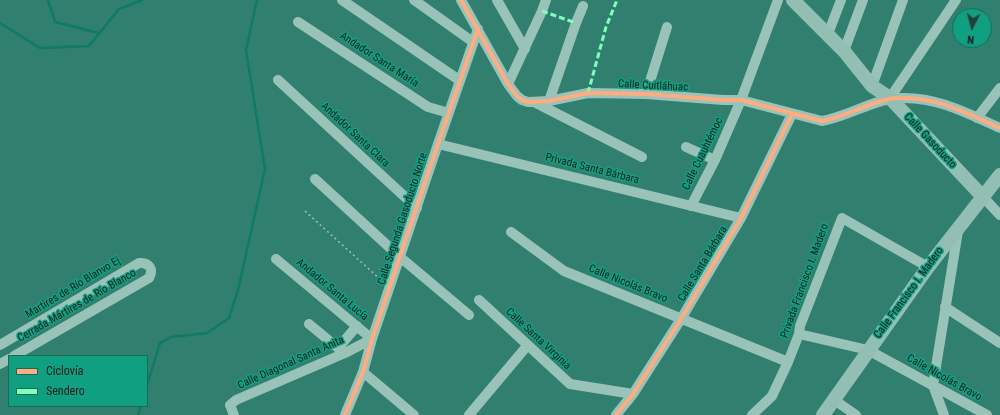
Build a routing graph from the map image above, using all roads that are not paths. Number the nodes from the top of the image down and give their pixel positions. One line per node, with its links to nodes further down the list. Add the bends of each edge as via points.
1 (342, 0): 21 (street)
2 (414, 0): 17 (street)
3 (497, 0): 18 (street)
4 (546, 0): 18 (street)
5 (778, 0): 27 (street, Calle Cuauhtémoc)
6 (793, 0): 16 (street, Calle Gasoducto)
7 (841, 0): 16 (street)
8 (863, 0): 19 (street)
9 (903, 0): 23 (street)
10 (956, 0): 26 (street)
11 (464, 2): 15 (street, Calle Cuitláhuac)
12 (583, 6): 28 (street)
13 (298, 22): 30 (street, Andador Santa María, via 428,107)
14 (667, 26): 25 (street)
15 (478, 29): 17 (street, Calle Segunda Gasoducto Norte); 22 (street, Calle Cuitláhuac)
16 (828, 34): 19 (street, Calle Gasoducto)
17 (473, 42): 21 (street, Calle Segunda Gasoducto Norte)
18 (524, 50): 22 (street)
19 (844, 51): 23 (street, Calle Gasoducto)
20 (278, 80): 42 (street, Andador Santa Clara)
21 (459, 80): 30 (street, Calle Segunda Gasoducto Norte)
22 (508, 84): 29 (street, Calle Cuitláhuac, via 522,100)
23 (872, 86): 26 (street, Calle Gasoducto)
24 (1000, 88): 32 (street)
25 (646, 94): 27 (street, Calle Cuitláhuac); 28 (street, Calle Cuitláhuac, via 588,94)
26 (890, 98): 31 (street, Calle Cuitláhuac, via 822,121); 32 (street, via 930,100); 40 (street, Calle Gasoducto)
27 (741, 100): 31 (street, Calle Cuitláhuac); 37 (street, Calle Cuauhtémoc)
28 (549, 101): 29 (street, Calle Cuitláhuac)
29 (536, 102): 36 (street)
30 (449, 113): 34 (street, Calle Segunda Gasoducto Norte)
31 (792, 114): 44 (street, Calle Santa Bárbara)
32 (977, 118): 33 (street)
33 (1000, 128)
34 (438, 144): 41 (street, Privada Santa Bárbara); 42 (street, Calle Segunda Gasoducto Norte)
35 (686, 147): 37 (street)
36 (642, 157)
37 (715, 160): 41 (street, Calle Cuauhtémoc)
38 (1000, 175): 40 (street, Calle Francisco I. Madero)
39 (315, 179): 47 (street)
40 (983, 197): 43 (street, Calle Gasoducto); 45 (street, Calle Francisco I. Madero)
41 (691, 206): 44 (street, Privada Santa Bárbara)
42 (417, 208): 47 (street, Calle Segunda Gasoducto Norte)
43 (1000, 215)
44 (741, 218): 54 (street, Calle Santa Bárbara)
45 (958, 228): 49 (street, Calle Francisco I. Madero); 52 (street)
46 (511, 232): 54 (street, Calle Nicolás Bravo, via 564,271)
47 (400, 257): 53 (street); 58 (street, Calle Segunda Gasoducto Norte)
48 (276, 259): 56 (street, Andador Santa Lucía)
49 (928, 268): 57 (street, Privada Francisco I. Madero, via 842,218); 63 (street, Calle Francisco I. Madero)
50 (151, 276): 60 (street, Martires de Río Blanvo Ej, via 150,266 139,262); 64 (street, Cerrada Mártires de Río Blanco)
51 (478, 300): 61 (street, Calle Santa Virginia)
52 (945, 306): 59 (street); 67 (street)
53 (469, 315)
54 (681, 319): 65 (street, Calle Nicolás Bravo); 68 (street, Calle Santa Bárbara)
55 (309, 324): 62 (street)
56 (358, 326): 58 (street, Andador Santa Lucía); 62 (street)
57 (799, 334): 63 (street, Calle Nicolás Bravo); 65 (street, Privada Francisco I. Madero)
58 (372, 339): 62 (street, Calle Diagonal Santa Anita); 66 (street, Calle Segunda Gasoducto Norte)
59 (1000, 343)
60 (0, 345)
61 (527, 346): 68 (street, Calle Santa Virginia, via 570,384); 73 (street)
62 (342, 350): 70 (street, Calle Diagonal Santa Anita, via 236,400 230,404)
63 (868, 350): 67 (street, Calle Nicolás Bravo); 69 (street, Calle Francisco I. Madero)
64 (16, 355)
65 (788, 362): 75 (street, Privada Francisco I. Madero, via 772,396)
66 (363, 372): 71 (street, Calle Segunda Gasoducto Norte); 72 (street)
67 (933, 385): 78 (street); 79 (street, Calle Nicolás Bravo)
68 (633, 394): 74 (street, Calle Santa Bárbara)
69 (833, 399): 76 (street, Calle Francisco I. Madero); 77 (street)
70 (234, 415)
71 (344, 415)
72 (414, 415)
73 (469, 415)
74 (616, 415)
75 (752, 415)
76 (823, 415)
77 (856, 415)
78 (944, 415)
79 (987, 415)

